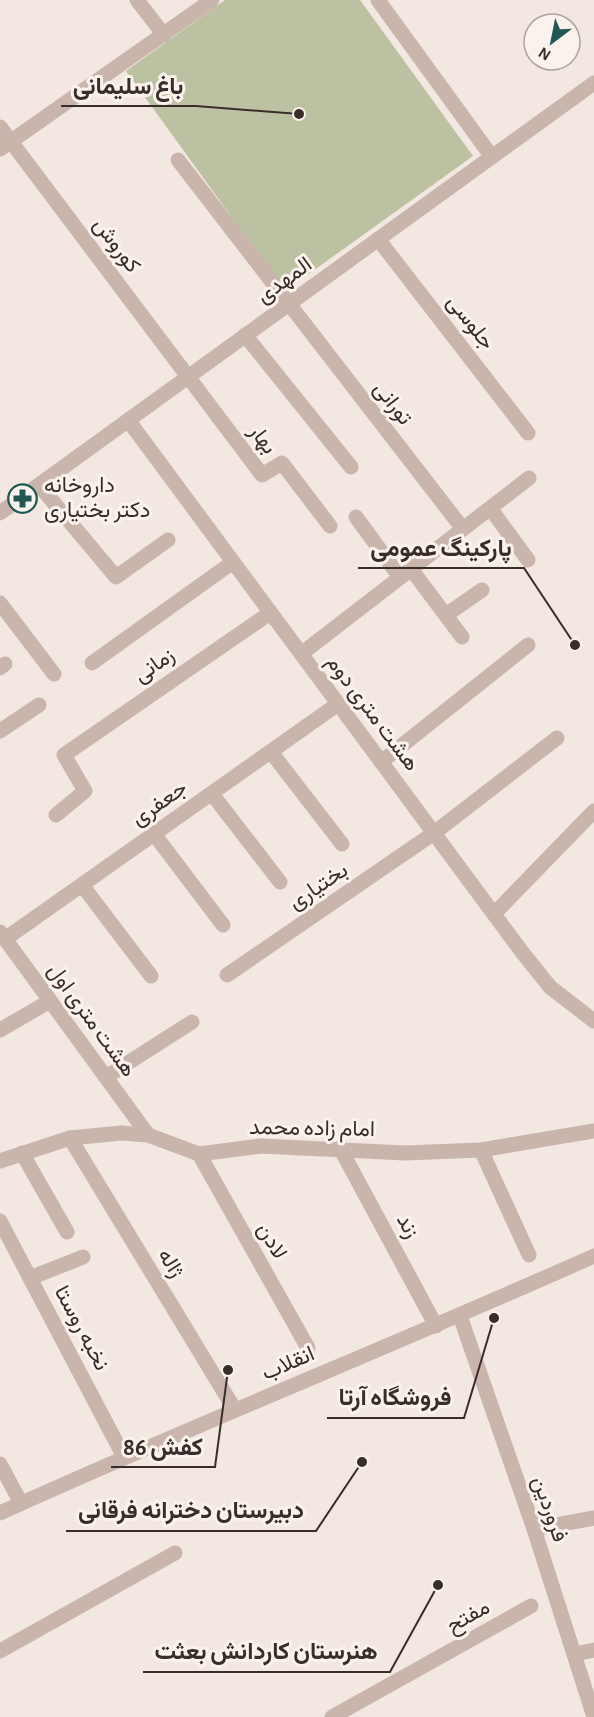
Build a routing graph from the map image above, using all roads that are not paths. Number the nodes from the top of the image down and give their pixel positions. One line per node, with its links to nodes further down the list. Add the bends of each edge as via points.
1 (137, 0): 4 (street)
2 (212, 0): 4 (street)
3 (378, 0): 8 (street)
4 (164, 34): 7 (street)
5 (594, 83): 8 (street, المهدی)
6 (0, 127): 7 (street, کوروش)
7 (5, 145): 13 (street, کوروش)
8 (492, 157): 10 (street, المهدی)
9 (178, 160): 11 (street, تورانی)
10 (378, 239): 11 (street, المهدی); 15 (street, جلوسی)
11 (288, 304): 12 (street, المهدی); 23 (street, تورانی)
12 (245, 336): 13 (street, المهدی); 16 (street)
13 (188, 377): 14 (street, المهدی); 22 (street, بهار, via 262,475 282,463)
14 (128, 420): 18 (street, المهدی); 26 (street, هشت متری دوم)
15 (528, 433)
16 (351, 467)
17 (529, 478): 19 (street)
18 (39, 485): 20 (street, المهدی); 24 (street, via 116,577)
19 (490, 508): 23 (street); 25 (street)
20 (0, 513)
21 (356, 517): 27 (street)
22 (330, 526)
23 (464, 529): 27 (street)
24 (168, 540)
25 (528, 560)
26 (233, 562): 30 (street, هشت متری دوم); 35 (street)
27 (406, 573): 31 (street); 34 (street)
28 (482, 590): 31 (street)
29 (0, 603): 36 (street)
30 (270, 613): 34 (street, هشت متری دوم); 45 (street, زمانی, via 64,755 86,791)
31 (446, 615): 32 (street)
32 (462, 637)
33 (528, 645): 42 (street)
34 (301, 654): 37 (street, هشت متری دوم)
35 (92, 663)
36 (54, 674)
37 (338, 704): 41 (street, جعفری); 42 (street, هشت متری دوم)
38 (39, 705): 39 (street)
39 (0, 731)
40 (557, 738): 47 (street, بختیاری)
41 (271, 752): 43 (street, جعفری); 48 (street)
42 (381, 762): 47 (street, هشت متری دوم)
43 (212, 794): 46 (street, جعفری); 49 (street)
44 (594, 811): 51 (street)
45 (56, 815)
46 (154, 834): 50 (street, جعفری); 52 (street)
47 (434, 834): 51 (street, هشت متری دوم); 54 (street, بختیاری)
48 (342, 844)
49 (280, 882)
50 (82, 885): 53 (street, جعفری); 55 (street)
51 (494, 914): 57 (street, هشت متری دوم, via 550,987)
52 (223, 925)
53 (3, 935): 56 (street, هشت متری اول)
54 (227, 975)
55 (151, 976)
56 (50, 1001): 59 (street); 60 (street, هشت متری اول)
57 (594, 1021)
58 (192, 1022): 60 (street)
59 (0, 1030)
60 (106, 1077): 62 (street, هشت متری اول)
61 (594, 1131): 65 (street, امام زاده محمد)
62 (148, 1135): 63 (street, امام زاده محمد, via 121,1133); 67 (street, امام زاده محمد)
63 (70, 1138): 66 (street, امام زاده محمد); 78 (street, ژاله)
64 (340, 1148): 65 (street, امام زاده محمد, via 405,1153); 67 (street, امام زاده محمد, via 261,1146); 76 (street, زند)
65 (481, 1150): 71 (street)
66 (22, 1153): 68 (street, امام زاده محمد); 70 (street)
67 (199, 1154): 77 (street, لادن)
68 (0, 1161)
69 (0, 1221): 74 (street, نخبه روستا)
70 (67, 1232)
71 (529, 1255)
72 (594, 1256): 75 (street, انقلاب)
73 (83, 1257): 74 (street)
74 (30, 1278): 79 (street, نخبه روستا)
75 (460, 1316): 76 (street, انقلاب); 84 (street, فروردین)
76 (436, 1326): 78 (street, انقلاب)
77 (308, 1348)
78 (235, 1410): 79 (street, انقلاب)
79 (124, 1457): 81 (street, انقلاب)
80 (0, 1464): 81 (street)
81 (21, 1503): 82 (street, انقلاب)
82 (0, 1513)
83 (594, 1518): 84 (street)
84 (534, 1529): 89 (street, فروردین)
85 (175, 1553): 88 (street)
86 (531, 1606): 90 (street, مفتح)
87 (594, 1650): 89 (street)
88 (0, 1651)
89 (574, 1654): 91 (street, فروردین)
90 (332, 1717)
91 (594, 1717)

